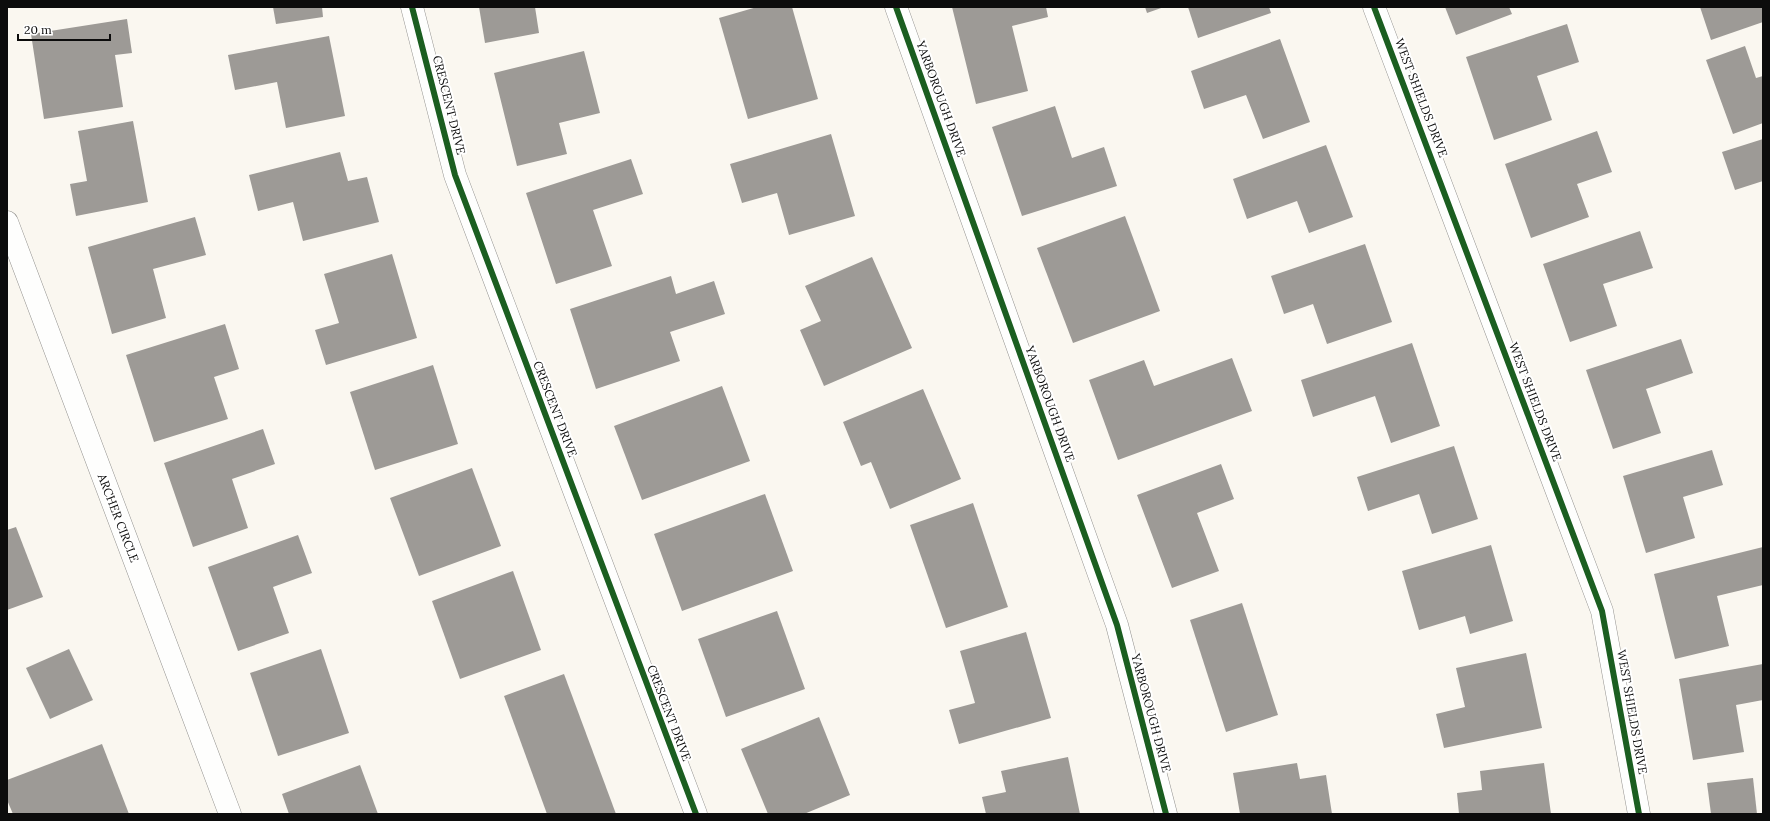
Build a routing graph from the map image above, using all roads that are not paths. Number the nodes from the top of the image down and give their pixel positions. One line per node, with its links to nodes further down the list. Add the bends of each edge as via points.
1 (412, 7): 6 (street, CRESCENT DRIVE, via 455,175)
2 (896, 7): 7 (street, YARBOROUGH DRIVE, via 1117,625)
3 (1374, 7): 8 (street, WEST SHIELDS DRIVE, via 1602,611)
4 (7, 222): 5 (street, ARCHER CIRCLE)
5 (230, 814)
6 (696, 814)
7 (1166, 814)
8 (1639, 814)

